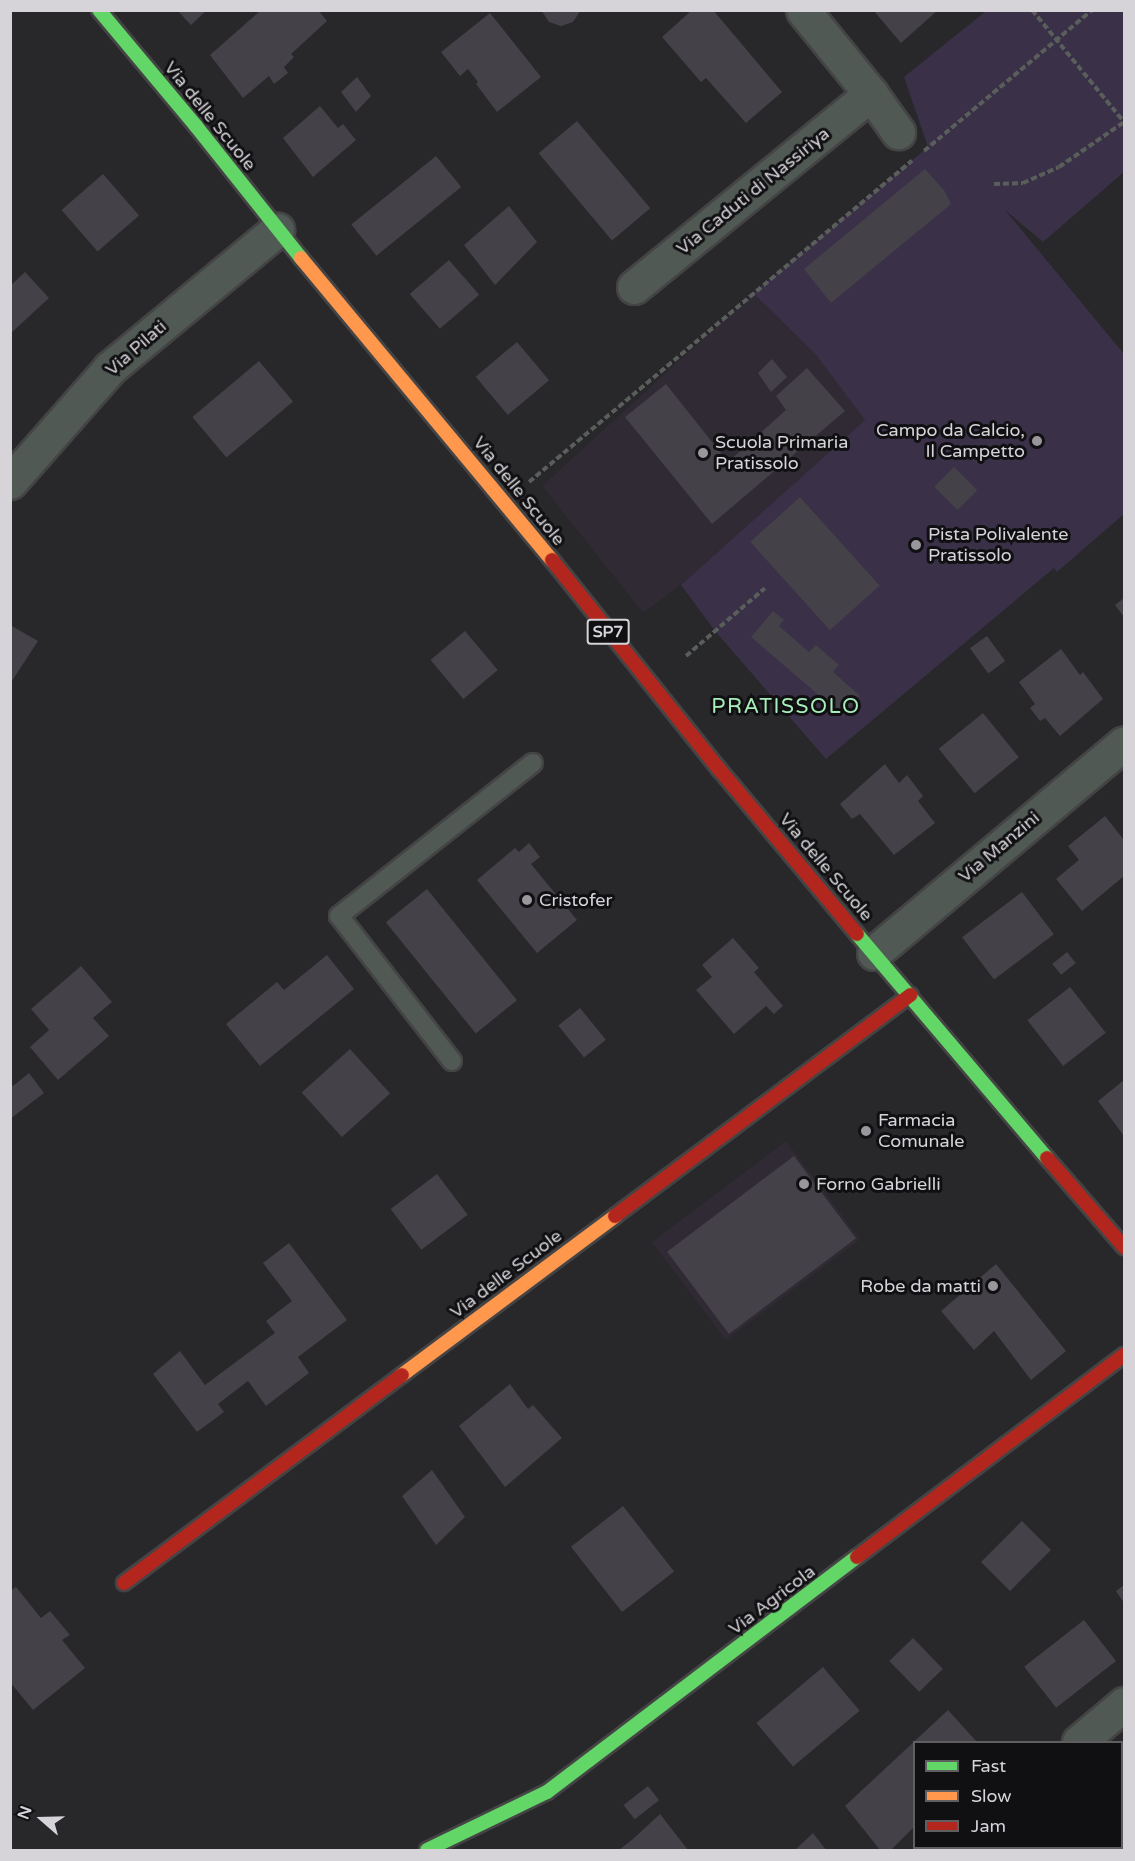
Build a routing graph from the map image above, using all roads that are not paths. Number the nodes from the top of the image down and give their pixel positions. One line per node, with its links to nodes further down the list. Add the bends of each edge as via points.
1 (99, 10): 5 (street, Via delle Scuole / SP7)
2 (802, 10): 3 (street)
3 (871, 94): 4 (street); 6 (street, Via Caduti di Nassiriya)
4 (898, 132)
5 (277, 230): 7 (street, Via Pilati, via 110,368); 10 (street, Via delle Scuole / SP7, via 505,501 678,718)
6 (634, 287)
7 (10, 482)
8 (1125, 744): 10 (street, Via Manzini)
9 (533, 764): 12 (lane, via 339,916)
10 (874, 953): 11 (street, Via delle Scuole / SP7)
11 (910, 994): 13 (street, Via delle Scuole / SP7, via 974,1074); 15 (street, Via delle Scuole)
12 (452, 1061)
13 (1125, 1247)
14 (1125, 1355): 18 (street, Via Agricola, via 547,1792)
15 (124, 1583)
16 (1125, 1704): 17 (street)
17 (1081, 1741)
18 (427, 1851)

